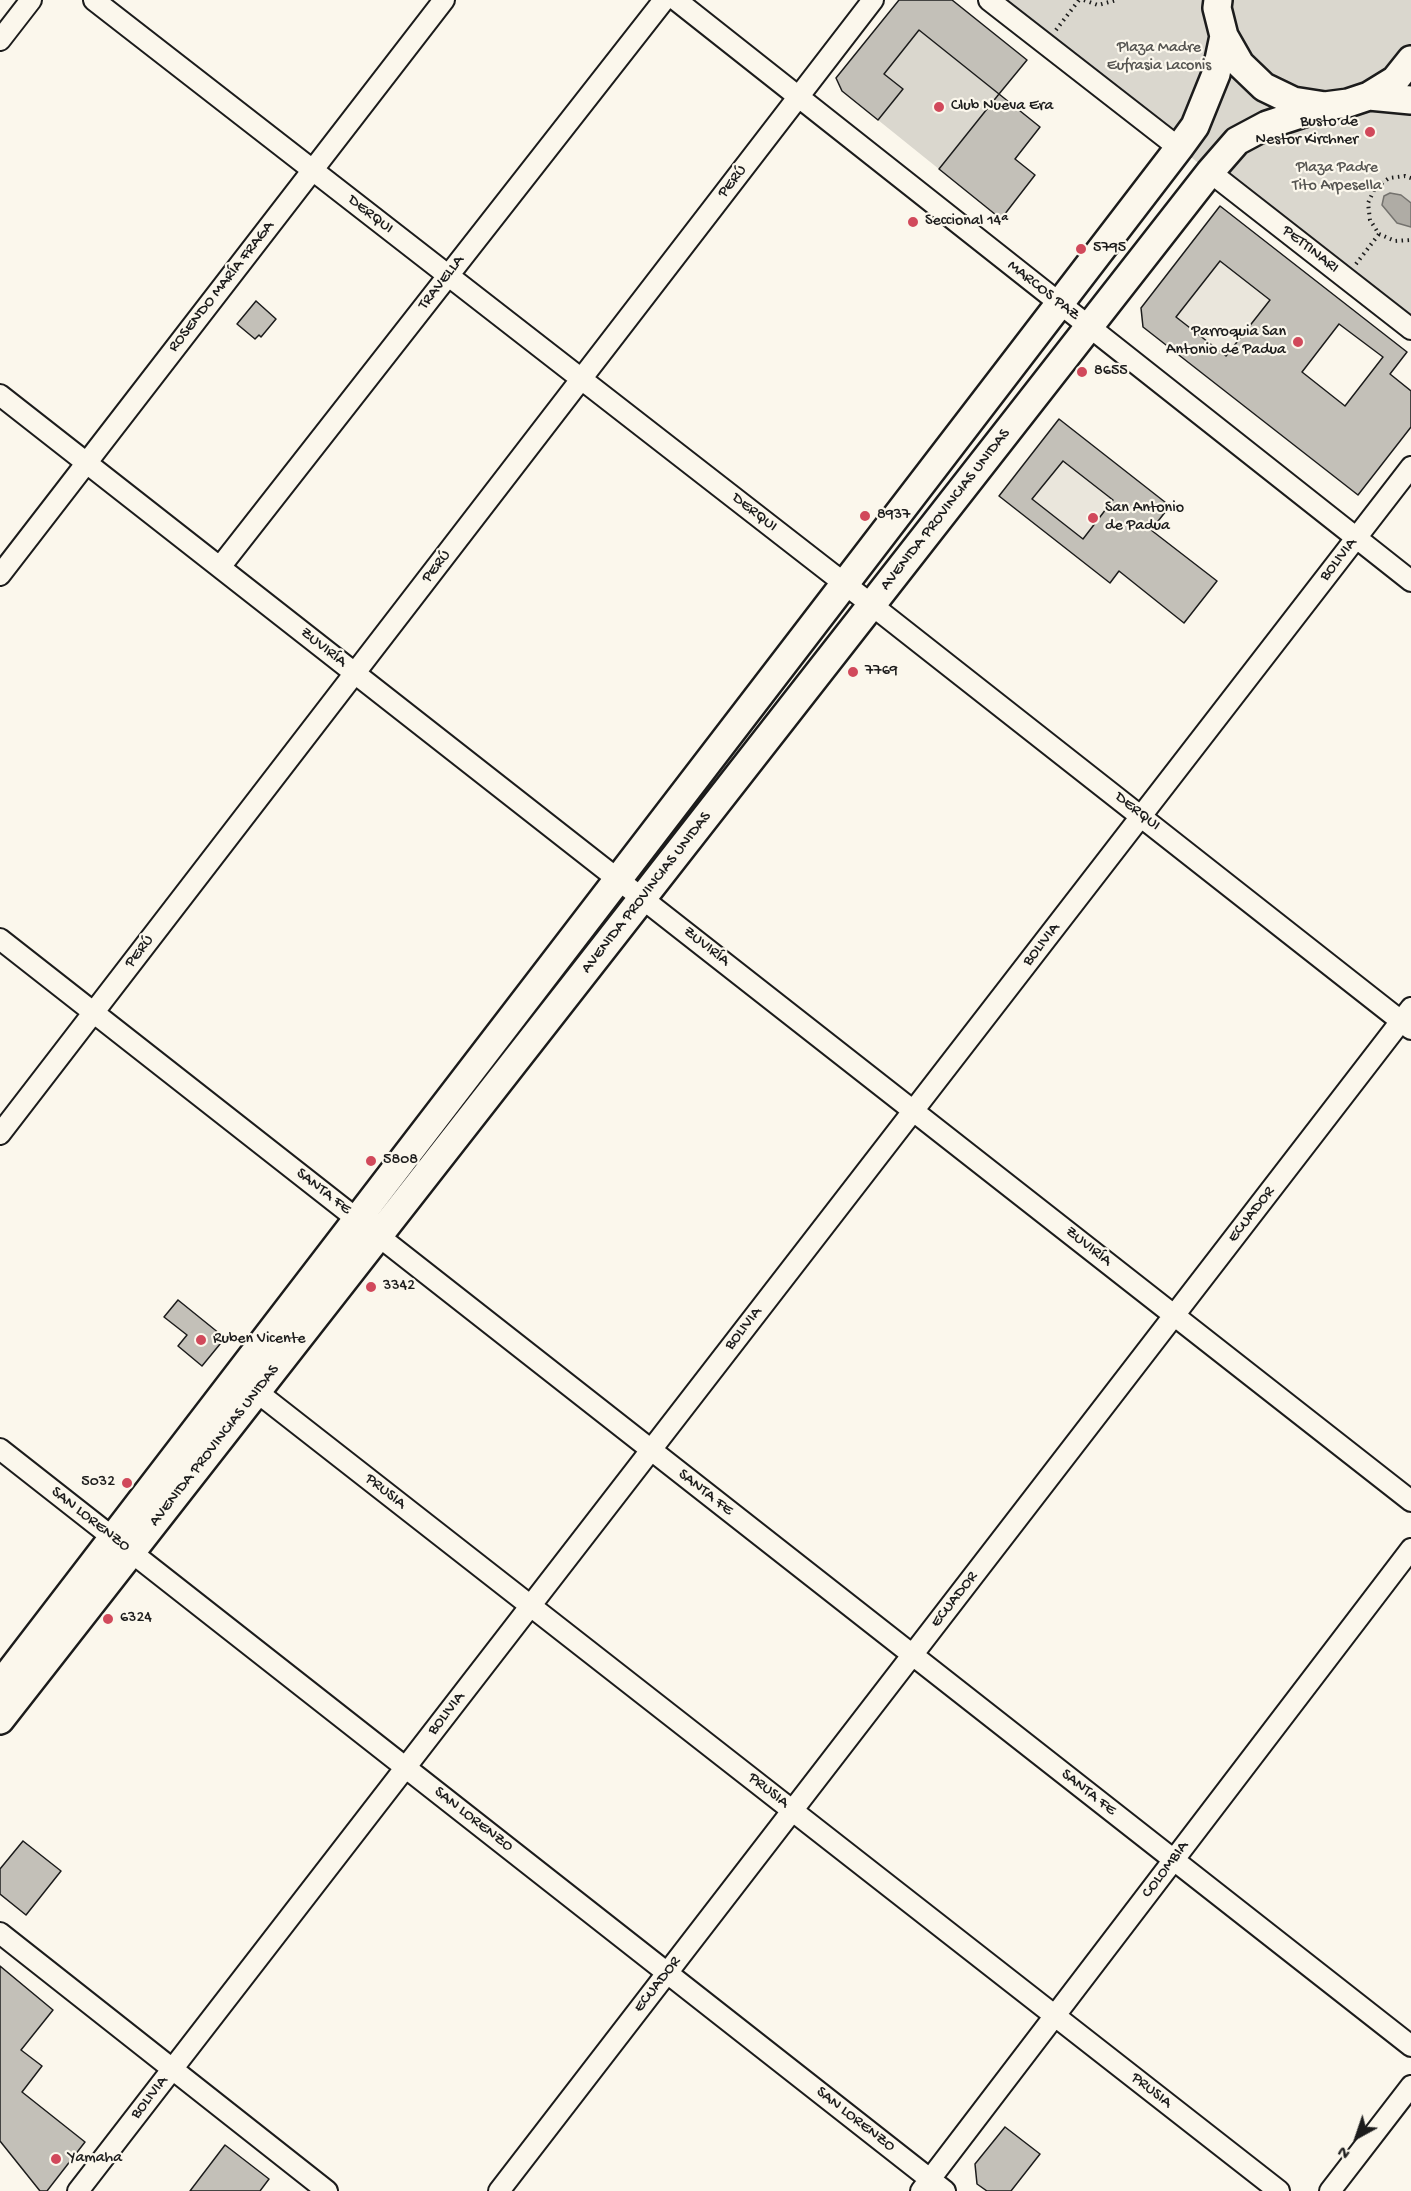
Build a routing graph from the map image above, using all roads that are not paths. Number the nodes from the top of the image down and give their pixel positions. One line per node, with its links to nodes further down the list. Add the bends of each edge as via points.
1 (31, 0): 10 (street)
2 (94, 0): 17 (street, DERQUI)
3 (444, 0): 17 (street, ROSENDO MARÍA FRAGA)
4 (664, 0): 19 (street, TRAVELLA)
5 (676, 0): 13 (street, MARCOS PAZ)
6 (873, 0): 13 (street, PERÚ)
7 (989, 0): 16 (street)
8 (1217, 3): 9 (main road)
9 (1224, 36): 15 (main road, via 1240,64 1264,87 1293,101); 16 (main road, AVENIDA PROVINCIAS UNIDAS, via 1216,74 1195,126)
10 (0, 40)
11 (1411, 60): 12 (main road, via 1395,80)
12 (1369, 96): 14 (main road); 15 (main road)
13 (799, 97): 20 (street, MARCOS PAZ); 23 (street, PERÚ)
14 (1411, 100)
15 (1325, 106): 18 (main road, AVENIDA PROVINCIAS UNIDAS, via 1267,125 1237,141)
16 (1179, 148): 20 (main road, AVENIDA PROVINCIAS UNIDAS)
17 (312, 170): 19 (street, DERQUI); 25 (street, ROSENDO MARÍA FRAGA)
18 (1210, 172): 21 (main road, AVENIDA PROVINCIAS UNIDAS); 22 (street, PETTINARI)
19 (448, 275): 23 (street, DERQUI); 28 (street, TRAVELLA)
20 (1059, 305): 21 (street, MARCOS PAZ); 31 (main road, AVENIDA PROVINCIAS UNIDAS)
21 (1089, 327): 27 (street, MARCOS PAZ); 32 (main road, AVENIDA PROVINCIAS UNIDAS)
22 (1411, 329)
23 (581, 379): 31 (street, DERQUI); 33 (street, PERÚ)
24 (0, 395): 25 (street, ZUVIRÍA)
25 (87, 463): 28 (street, ZUVIRÍA); 29 (street, ROSENDO MARÍA FRAGA)
26 (1411, 467): 27 (street, BOLIVIA)
27 (1357, 538): 30 (street, MARCOS PAZ); 34 (street, BOLIVIA)
28 (220, 567): 33 (street, ZUVIRÍA)
29 (0, 575)
30 (1411, 581)
31 (845, 584): 32 (street, DERQUI); 35 (main road, AVENIDA PROVINCIAS UNIDAS)
32 (872, 605): 34 (street, DERQUI); 36 (main road, AVENIDA PROVINCIAS UNIDAS)
33 (355, 672): 35 (street, ZUVIRÍA); 38 (street, PERÚ)
34 (1141, 816): 39 (street, DERQUI); 40 (street, BOLIVIA)
35 (619, 878): 36 (street, ZUVIRÍA); 42 (main road, AVENIDA PROVINCIAS UNIDAS)
36 (643, 898): 40 (street, ZUVIRÍA); 43 (main road, AVENIDA PROVINCIAS UNIDAS)
37 (0, 939): 38 (street, SANTA FE)
38 (94, 1012): 41 (street, PERÚ); 42 (street, SANTA FE)
39 (1408, 1019): 44 (street, ECUADOR)
40 (914, 1110): 44 (street, ZUVIRÍA); 47 (street, BOLIVIA)
41 (0, 1134)
42 (357, 1219): 43 (street, SANTA FE); 49 (main road, AVENIDA PROVINCIAS UNIDAS)
43 (379, 1236): 45 (main road, AVENIDA PROVINCIAS UNIDAS); 47 (street, SANTA FE)
44 (1174, 1315): 48 (street, ZUVIRÍA); 52 (street, ECUADOR)
45 (257, 1392): 49 (main road, AVENIDA PROVINCIAS UNIDAS); 51 (street, PRUSIA)
46 (0, 1449): 49 (street, SAN LORENZO)
47 (651, 1450): 51 (street, BOLIVIA); 52 (street, SANTA FE)
48 (1411, 1501)
49 (122, 1545): 53 (main road, AVENIDA PROVINCIAS UNIDAS); 54 (main road, AVENIDA PROVINCIAS UNIDAS); 55 (street, SAN LORENZO)
50 (1411, 1549): 57 (street, COLOMBIA)
51 (531, 1605): 55 (street, BOLIVIA); 56 (street, PRUSIA)
52 (912, 1656): 56 (street, ECUADOR); 57 (street, SANTA FE)
53 (0, 1684)
54 (0, 1720)
55 (406, 1767): 59 (street, SAN LORENZO); 62 (street, BOLIVIA)
56 (793, 1810): 59 (street, ECUADOR); 60 (street, PRUSIA)
57 (1174, 1860): 60 (street, COLOMBIA); 61 (street, SANTA FE)
58 (0, 1933): 62 (street)
59 (667, 1973): 64 (street, SAN LORENZO); 67 (street, ECUADOR)
60 (1055, 2016): 64 (street, COLOMBIA); 68 (street, PRUSIA)
61 (1411, 2046)
62 (172, 2069): 65 (street, BOLIVIA); 66 (street)
63 (1411, 2086): 69 (street)
64 (932, 2187)
65 (78, 2191)
66 (327, 2191)
67 (499, 2191)
68 (1279, 2191)
69 (1330, 2191)

